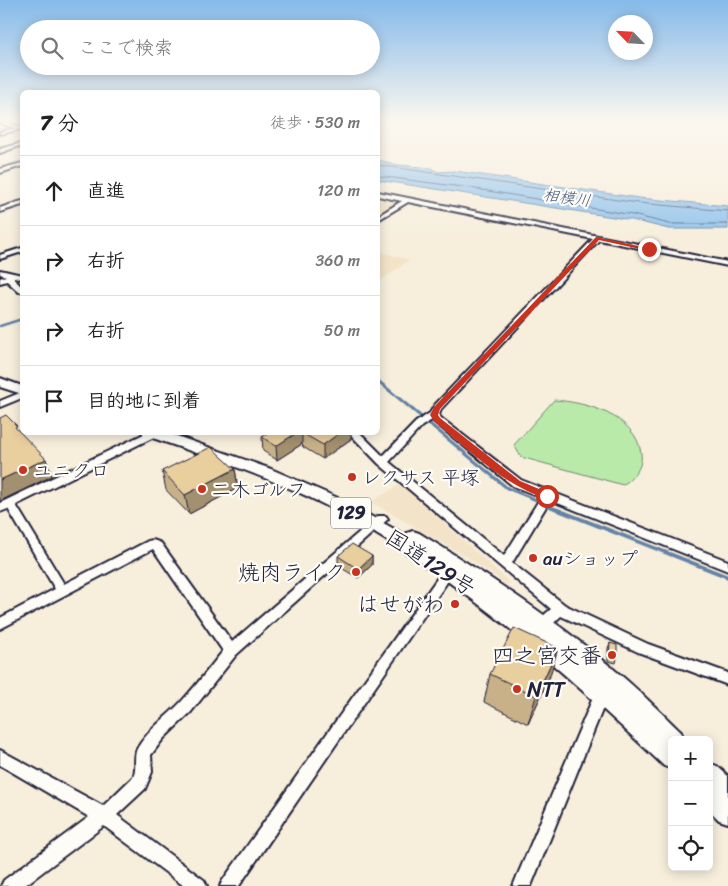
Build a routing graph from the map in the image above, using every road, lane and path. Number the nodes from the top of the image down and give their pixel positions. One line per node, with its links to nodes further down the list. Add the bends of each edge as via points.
1 (20, 166): 2 (street)
2 (0, 171)
3 (380, 194): 4 (street)
4 (407, 200): 7 (street); 8 (street)
5 (20, 204): 6 (street)
6 (0, 210)
7 (380, 217)
8 (598, 238): 11 (street); 23 (street)
9 (20, 251): 10 (street)
10 (0, 257)
11 (728, 264)
12 (0, 272): 13 (street)
13 (11, 276): 14 (street); 15 (street); 16 (street, via 10,280)
14 (20, 278)
15 (0, 281)
16 (20, 288)
17 (0, 374): 18 (highway)
18 (20, 380)
19 (0, 382): 20 (highway)
20 (20, 389)
21 (20, 395): 22 (street)
22 (0, 404)
23 (427, 419): 28 (street); 29 (street, via 437,420 517,483)
24 (147, 435): 30 (street)
25 (157, 435): 31 (highway, 国道129号 / 129, via 245,465)
26 (185, 435): 31 (highway, 国道129号 / 129, via 302,478)
27 (356, 435): 28 (street)
28 (383, 462): 32 (street)
29 (547, 496): 32 (street); 34 (street)
30 (5, 506): 35 (street)
31 (378, 522): 33 (highway, 国道129号 / 129); 39 (street)
32 (506, 563): 36 (street)
33 (451, 566): 38 (highway, 国道129号 / 129, via 470,585); 52 (street)
34 (728, 566)
35 (62, 591): 37 (street); 39 (street, via 152,544 157,546)
36 (560, 609): 38 (street); 40 (street, via 643,648)
37 (0, 624)
38 (537, 629): 41 (highway, 国道129号 / 129); 42 (highway, 国道129号 / 129, via 611,679)
39 (231, 651): 49 (street, via 143,753 144,772 140,783)
40 (728, 679)
41 (602, 692): 43 (highway, 国道129号 / 129); 53 (street)
42 (669, 736)
43 (668, 754)
44 (0, 757): 49 (street)
45 (713, 778): 46 (highway)
46 (728, 793)
47 (713, 797): 48 (highway)
48 (728, 811)
49 (104, 816): 50 (street); 51 (street)
50 (10, 886)
51 (198, 886)
52 (229, 886)
53 (522, 886)

